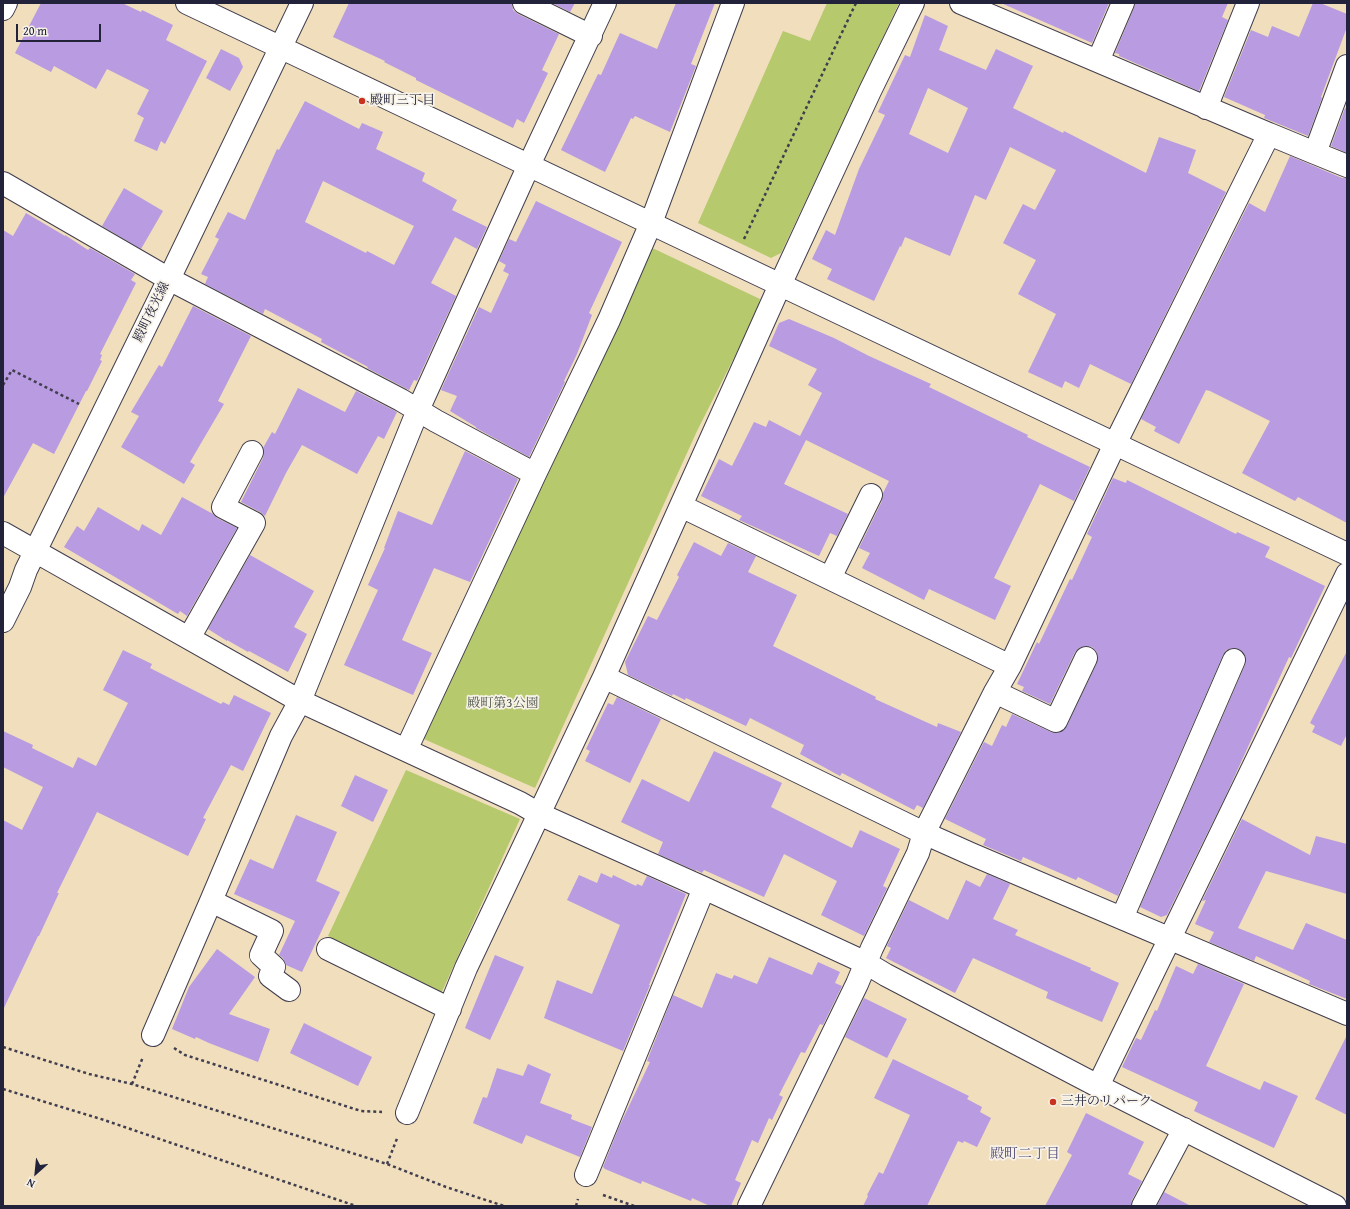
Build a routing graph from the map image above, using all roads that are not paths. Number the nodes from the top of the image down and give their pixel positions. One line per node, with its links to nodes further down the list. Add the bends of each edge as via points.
1 (6, 3): 11 (street)
2 (187, 3): 14 (street)
3 (302, 3): 14 (street, 殿町夜光線)
4 (524, 3): 13 (street)
5 (605, 3): 13 (street)
6 (733, 3): 23 (street)
7 (913, 3): 25 (street)
8 (961, 3): 12 (street)
9 (1123, 3): 15 (street)
10 (1248, 3): 17 (street)
11 (3, 9)
12 (998, 10): 15 (street)
13 (590, 36): 20 (street)
14 (281, 47): 20 (street); 24 (street, 殿町夜光線)
15 (1098, 62): 17 (street)
16 (1347, 66): 19 (street)
17 (1206, 108): 18 (street)
18 (1269, 134): 19 (street); 27 (street)
19 (1315, 153): 21 (street)
20 (529, 165): 23 (street); 26 (street)
21 (1347, 166)
22 (3, 183): 24 (street)
23 (650, 223): 25 (street); 29 (street, via 609,320)
24 (169, 279): 26 (street); 33 (street, 殿町夜光線)
25 (780, 285): 27 (street); 31 (street)
26 (418, 410): 29 (street); 44 (street)
27 (1115, 444): 34 (street); 41 (street)
28 (252, 452): 38 (street, via 223,507 254,524)
29 (535, 474): 45 (street)
30 (871, 495): 36 (street)
31 (681, 506): 36 (street); 42 (street)
32 (3, 533): 33 (street)
33 (35, 552): 37 (street, 殿町夜光線); 38 (street)
34 (1347, 554)
35 (1347, 574): 51 (street)
36 (830, 578): 41 (street)
37 (3, 621)
38 (189, 638): 44 (street)
39 (1086, 658): 43 (street, via 1056,722)
40 (1234, 660): 50 (street)
41 (1010, 666): 43 (street)
42 (604, 677): 46 (street); 47 (street)
43 (995, 692): 47 (street)
44 (300, 701): 45 (street); 49 (street, via 281,736)
45 (406, 750): 46 (street)
46 (539, 814): 48 (street); 55 (street)
47 (924, 833): 50 (street); 53 (street, via 918,853)
48 (704, 888): 53 (street); 61 (street)
49 (211, 901): 54 (street, via 272,931 261,955 274,968 270,976); 57 (street)
50 (1122, 918): 51 (street)
51 (1169, 939): 56 (street); 58 (street)
52 (328, 949): 55 (street)
53 (866, 963): 58 (street, via 886,976); 62 (street)
54 (289, 990)
55 (450, 1009): 59 (street)
56 (1347, 1014)
57 (153, 1035)
58 (1098, 1086): 60 (street)
59 (407, 1113)
60 (1184, 1129): 63 (street); 64 (street)
61 (592, 1184)
62 (749, 1206)
63 (1143, 1206)
64 (1335, 1206)

